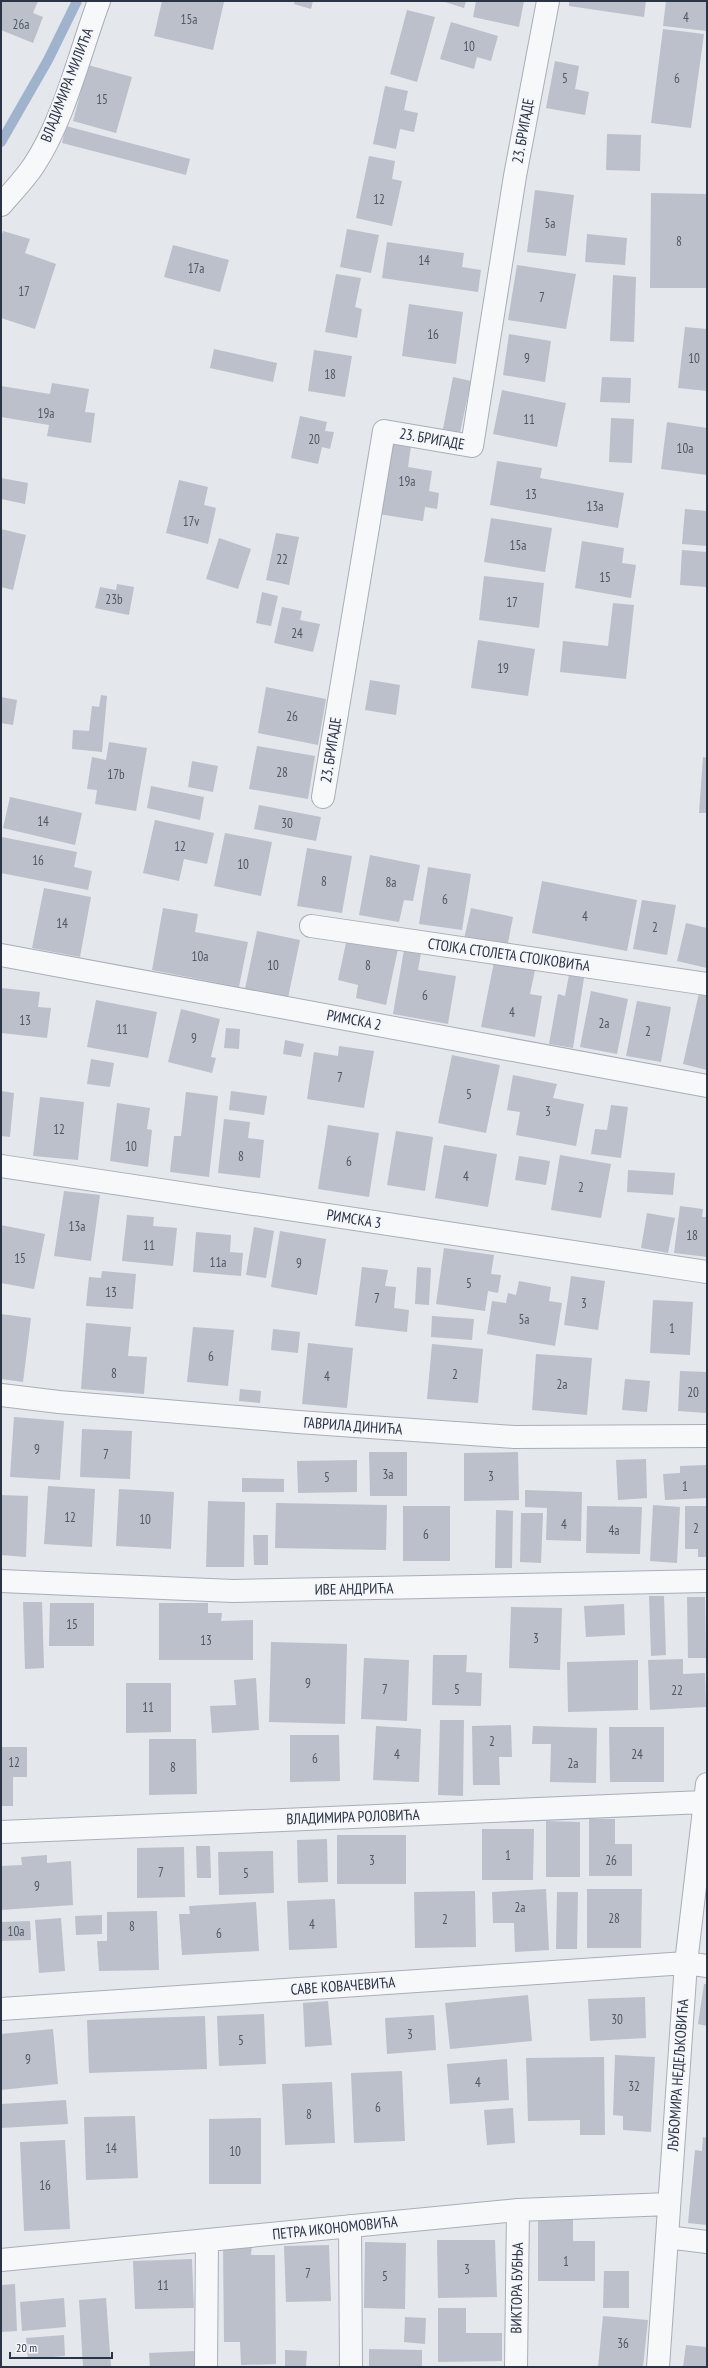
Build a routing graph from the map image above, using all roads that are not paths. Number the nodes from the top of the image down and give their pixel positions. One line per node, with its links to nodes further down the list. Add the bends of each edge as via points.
1 (99, 1): 3 (street, ВЛАДИМИРА МИЛИЋА, via 62,106 48,137 34,165)
2 (548, 1): 4 (street, 23. БРИГАДЕ, via 515,176 472,446 384,431)
3 (1, 205)
4 (323, 797)
5 (311, 926): 7 (street, СТОЈКА СТОЛЕТА СТОЈКОВИЋА)
6 (1, 955): 8 (street, РИМСКА 2)
7 (707, 984)
8 (707, 1086)
9 (1, 1166): 10 (street, РИМСКА 3)
10 (707, 1272)
11 (1, 1395): 12 (street, ГАВРИЛА ДИНИЋА, via 298,1422 514,1437)
12 (707, 1436)
13 (1, 1581): 14 (street, ИВЕ АНДРИЋА, via 233,1591)
14 (707, 1581)
15 (706, 1793): 16 (street, ВЛАДИМИРА РОЛОВИЋА); 17 (street, ЉУБОМИРА НЕДЕЉКОВИЋА)
16 (1, 1832)
17 (686, 1963): 18 (street, САВЕ КОВАЧЕВИЋА); 19 (street, САВЕ КОВАЧЕВИЋА); 20 (street, ЉУБОМИРА НЕДЕЉКОВИЋА)
18 (707, 1966)
19 (1, 2009)
20 (669, 2204): 21 (street, ПЕТРА ИКОНОМОВИЋА); 23 (street, ЉУБОМИРА НЕДЕЉКОВИЋА)
21 (518, 2210): 22 (street, ПЕТРА ИКОНОМОВИЋА); 29 (street, ВИКТОРА БУБЊА)
22 (350, 2226): 24 (street, ПЕТРА ИКОНОМОВИЋА); 28 (street)
23 (667, 2237): 25 (street); 30 (street, ЉУБОМИРА НЕДЕЉКОВИЋА)
24 (207, 2240): 26 (street, ПЕТРА ИКОНОМОВИЋА); 27 (street)
25 (707, 2242)
26 (1, 2260)
27 (206, 2367)
28 (351, 2367)
29 (516, 2367)
30 (658, 2367)

